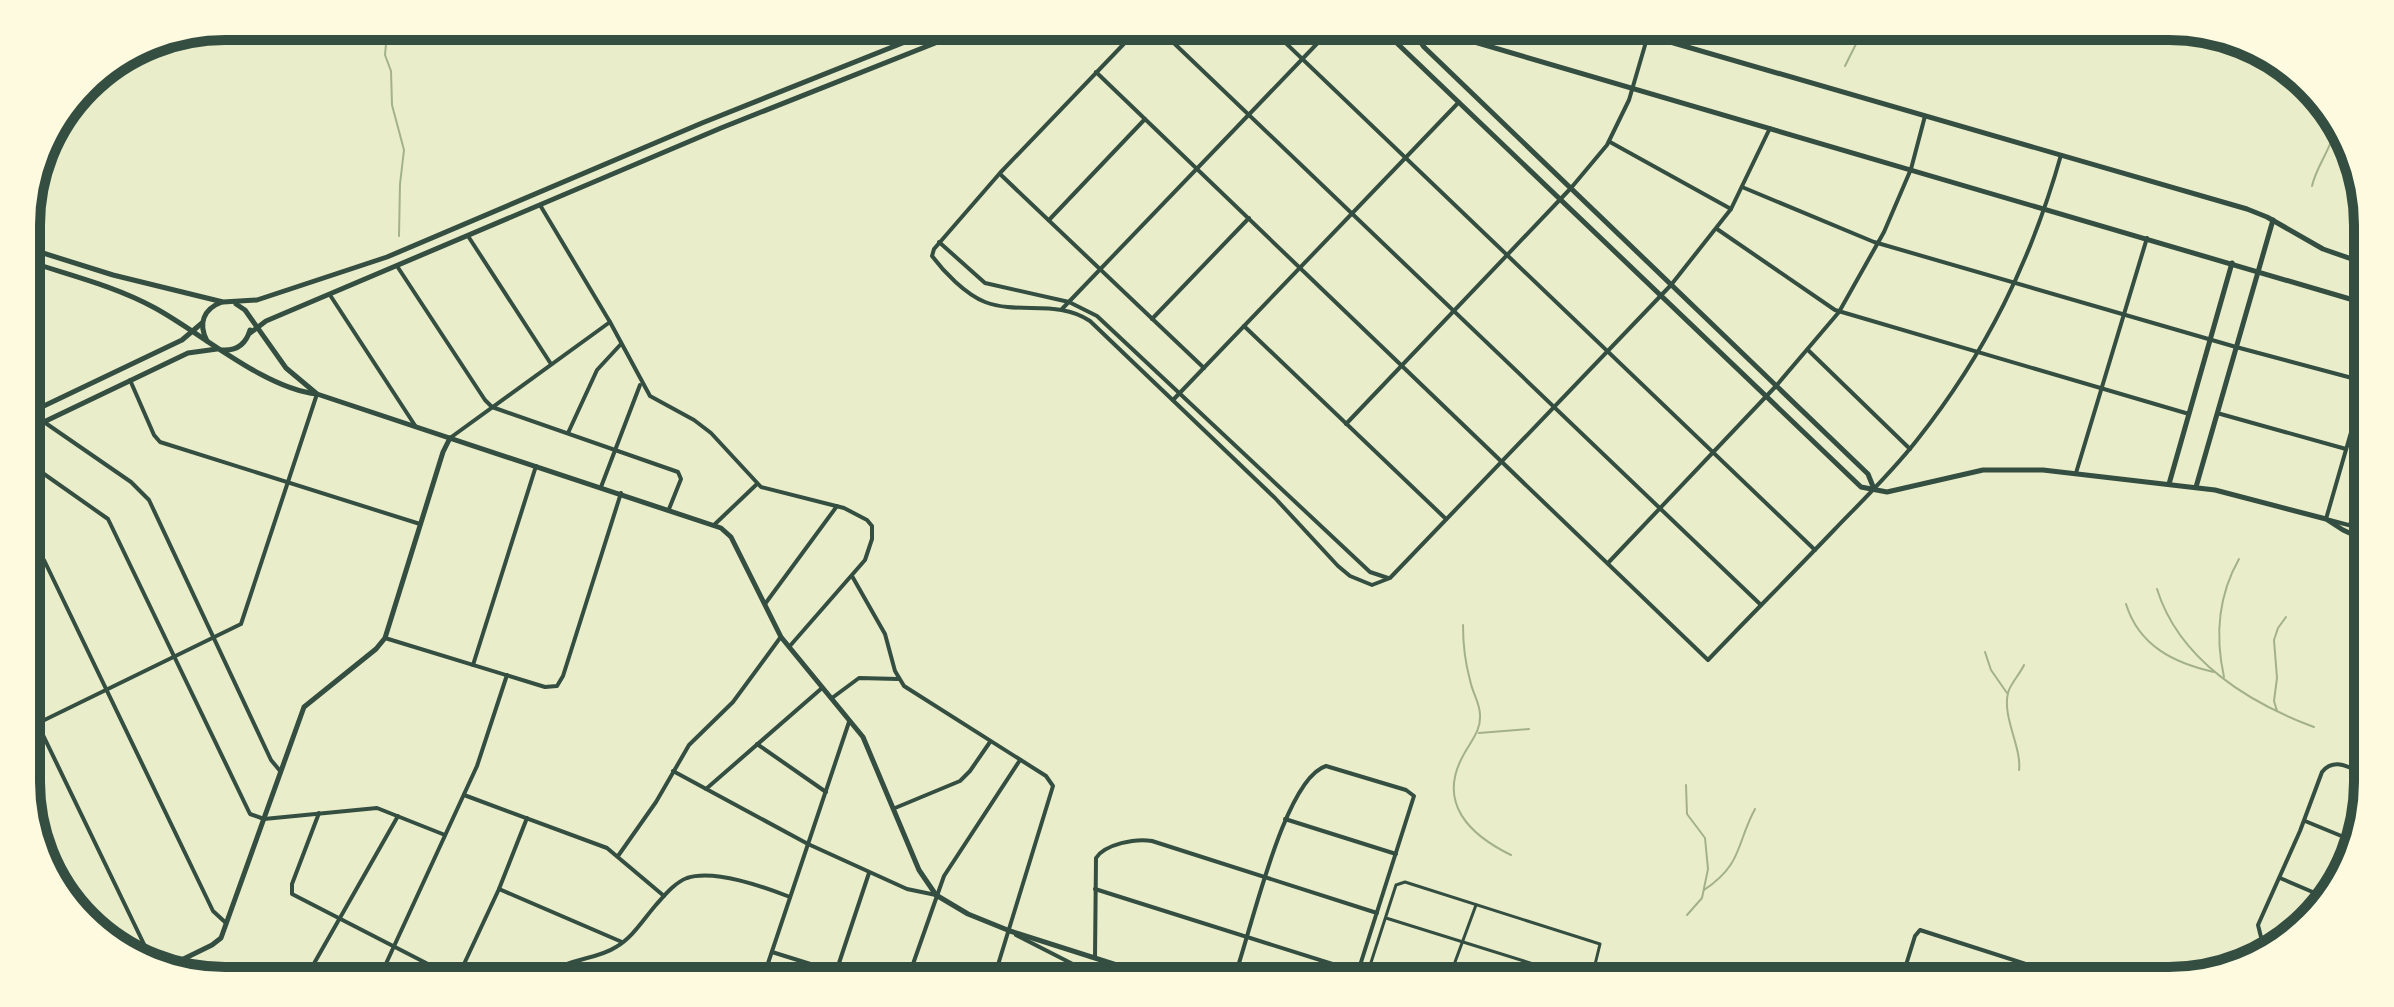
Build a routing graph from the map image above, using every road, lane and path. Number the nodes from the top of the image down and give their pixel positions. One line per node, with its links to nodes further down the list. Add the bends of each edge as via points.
1 (910, 40): 56 (main road, via 374,262 268,297)
2 (943, 40): 29 (main road)
3 (1127, 40): 13 (street)
4 (1171, 40): 16 (street)
5 (1282, 40): 12 (street)
6 (1320, 40): 12 (street)
7 (1394, 40): 15 (main road)
8 (1419, 40): 27 (main road)
9 (1467, 40): 14 (main road)
10 (1647, 40): 14 (street)
11 (1665, 40): 17 (main road)
12 (1302, 59): 16 (street); 22 (street)
13 (1096, 72): 18 (street); 25 (street)
14 (1633, 88): 19 (main road); 20 (street)
15 (1459, 102): 22 (street); 28 (main road)
16 (1249, 115): 23 (street); 32 (street)
17 (1925, 116): 21 (main road); 24 (street)
18 (1145, 119): 23 (street); 34 (street)
19 (1770, 128): 24 (main road); 26 (street)
20 (1610, 142): 27 (street); 31 (street)
21 (2061, 155): 30 (street); 35 (main road)
22 (1405, 158): 32 (street); 42 (street)
23 (1197, 169): 33 (street); 48 (street)
24 (1911, 169): 30 (main road); 40 (street)
25 (1000, 173): 34 (street); 39 (street)
26 (1742, 187): 31 (street); 40 (street)
27 (1571, 188): 28 (street); 51 (main road)
28 (1560, 199): 42 (street); 53 (main road)
29 (540, 205): 37 (main road); 64 (street)
30 (2045, 208): 38 (main road); 50 (street)
31 (1731, 209): 36 (street)
32 (1352, 213): 47 (street); 59 (street)
33 (1249, 218): 47 (street); 63 (street)
34 (1049, 220): 48 (street)
35 (2273, 220): 43 (main road, via 2314,245); 49 (main road)
36 (1717, 229): 51 (street); 60 (street)
37 (468, 236): 46 (main road); 78 (street)
38 (2147, 238): 44 (main road); 61 (street)
39 (939, 242): 57 (street, via 985,283); 58 (street, via 933,259 985,302)
40 (1878, 243): 50 (street); 60 (street)
41 (40, 252): 55 (main road)
42 (1507, 255): 59 (street); 76 (street)
43 (2354, 260)
44 (2232, 263): 49 (main road); 70 (main road)
45 (40, 265): 68 (main road, via 121,292)
46 (397, 266): 52 (main road); 90 (street)
47 (1300, 268): 66 (street); 79 (street)
48 (1100, 269): 57 (street); 63 (street)
49 (2258, 272): 54 (main road); 73 (main road)
50 (2016, 283): 61 (street); 77 (street)
51 (1671, 285): 53 (street); 84 (main road)
52 (330, 295): 67 (main road); 99 (street)
53 (1661, 296): 76 (street); 88 (main road)
54 (2354, 300)
55 (223, 302): 56 (main road); 65 (main road, via 210,308)
56 (231, 302): 62 (main road)
57 (1069, 302): 58 (street); 86 (street, via 1097,316)
58 (1062, 309): 89 (street, via 1090,321)
59 (1454, 311): 79 (street); 91 (street)
60 (1839, 312): 75 (street); 77 (street)
61 (2124, 315): 70 (street); 85 (street)
62 (249, 318): 67 (main road); 69 (main road)
63 (1152, 319): 80 (street)
64 (610, 322): 71 (street); 78 (street)
65 (202, 323): 68 (main road); 72 (main road)
66 (1244, 326): 80 (street); 98 (street)
67 (255, 328): 69 (main road); 87 (main road, via 286,368)
68 (193, 333): 72 (main road); 92 (main road)
69 (250, 333): 74 (main road, via 236,349)
70 (2210, 340): 73 (street); 94 (main road)
71 (622, 344): 83 (street); 100 (street, via 597,370)
72 (210, 345): 74 (main road)
73 (2236, 347): 81 (street); 93 (main road)
74 (219, 349): 82 (main road, via 194,351); 87 (main road, via 285,386)
75 (1808, 350): 84 (street); 102 (street)
76 (1608, 352): 91 (street); 105 (street)
77 (1978, 352): 85 (street); 102 (street)
78 (551, 364): 90 (street)
79 (1402, 365): 98 (street); 106 (street)
80 (1204, 368): 86 (street)
81 (2354, 377)
82 (130, 380): 96 (main road); 110 (street, via 160,442)
83 (641, 383): 104 (street); 111 (street, via 650,396 711,433)
84 (1776, 386): 88 (street); 115 (main road, via 1868,474)
85 (2102, 388): 94 (street); 109 (street)
86 (1180, 393): 89 (street); 132 (street, via 1370,572)
87 (317, 394): 99 (main road); 110 (street)
88 (1766, 396): 105 (street); 115 (main road, via 1858,484)
89 (1173, 400): 132 (street, via 1350,576 1372,585)
90 (492, 407): 100 (street); 101 (street)
91 (1554, 407): 106 (street); 118 (street)
92 (40, 408)
93 (2217, 413): 103 (street); 114 (main road)
94 (2189, 414): 112 (main road)
95 (2354, 421): 103 (street)
96 (44, 422): 97 (main road); 137 (street, via 144,493)
97 (40, 424)
98 (1346, 424): 121 (street)
99 (417, 427): 101 (main road)
100 (568, 433): 104 (street)
101 (450, 438): 107 (main road); 124 (main road)
102 (1910, 449): 115 (street)
103 (2346, 449): 122 (street)
104 (615, 450): 113 (street); 119 (street, via 681,476)
105 (1713, 452): 118 (street); 128 (street)
106 (1502, 462): 121 (street); 130 (street)
107 (536, 466): 113 (main road); 140 (street)
108 (40, 471): 139 (street, via 108,519)
109 (2076, 474): 112 (main road); 115 (main road, via 1983,470 1887,492)
110 (288, 483): 124 (street); 137 (street, via 244,620)
111 (757, 484): 117 (street); 123 (street)
112 (2169, 484): 114 (main road)
113 (601, 487): 116 (main road)
114 (2196, 487): 122 (main road)
115 (1874, 489): 128 (street)
116 (621, 493): 119 (main road); 141 (street, via 557,686)
117 (837, 506): 131 (street, via 872,526 868,555); 134 (street)
118 (1660, 508): 130 (street); 133 (street)
119 (669, 509): 123 (main road)
120 (2354, 513): 125 (street)
121 (1446, 519): 132 (street)
122 (2326, 519): 125 (street); 127 (main road)
123 (715, 524): 134 (main road, via 731,537)
124 (420, 525): 136 (main road)
125 (2350, 525): 126 (street)
126 (2354, 526)
127 (2354, 535)
128 (1815, 550): 133 (street)
129 (40, 556): 144 (street)
130 (1608, 563): 133 (street, via 1708,660)
131 (852, 576): 138 (street); 142 (street, via 885,634)
132 (1390, 578)
133 (1761, 605)
134 (764, 606): 135 (main road)
135 (781, 637): 138 (main road); 153 (street, via 742,692 689,745)
136 (385, 638): 140 (street); 154 (main road, via 307,704)
137 (215, 639): 139 (street); 154 (street)
138 (788, 648): 143 (main road)
139 (175, 658): 144 (street); 162 (street, via 246,808)
140 (473, 665): 141 (street)
141 (507, 675): 157 (street)
142 (898, 679): 145 (street, via 859,678); 149 (street)
143 (822, 688): 145 (main road); 150 (street)
144 (107, 690): 147 (street); 183 (street, via 213,911)
145 (832, 698): 146 (main road)
146 (850, 719): 156 (street); 158 (main road)
147 (40, 723)
148 (40, 730): 190 (street)
149 (990, 742): 151 (street); 158 (street, via 960,781)
150 (757, 744): 155 (street); 156 (street)
151 (1020, 760): 176 (street); 184 (street, via 1053,786)
152 (2354, 770): 164 (street, via 2328,765)
153 (673, 771): 155 (street); 169 (street)
154 (281, 772): 162 (main road)
155 (706, 789): 167 (street)
156 (826, 792): 167 (street)
157 (464, 795): 161 (street); 165 (street)
158 (895, 808): 176 (main road, via 919,870)
159 (319, 813): 160 (street, via 377,808); 162 (street); 182 (street, via 291,891)
160 (398, 816): 165 (street); 182 (street)
161 (527, 818): 169 (street); 173 (street)
162 (264, 819): 183 (main road)
163 (1285, 819): 168 (street); 168 (street, via 1322,767 1335,767 1412,794); 171 (street)
164 (2305, 821): 166 (street); 172 (street)
165 (445, 835): 189 (street)
166 (2345, 838)
167 (808, 844): 170 (street); 178 (street)
168 (1396, 854): 180 (street)
169 (618, 856): 177 (street)
170 (869, 872): 176 (street); 201 (street)
171 (1266, 878): 174 (street, via 1148,840 1098,855); 180 (street); 185 (street)
172 (2279, 878): 175 (street); 186 (street, via 2260,921)
173 (499, 889): 187 (street); 197 (street)
174 (1095, 889): 185 (street); 192 (street)
175 (2316, 894)
176 (936, 895): 184 (main road); 202 (street)
177 (664, 896): 178 (street, via 687,878 705,876 755,884); 187 (street)
178 (790, 897): 191 (street)
179 (1476, 905): 181 (street, via 1405,882 1396,885); 188 (street); 212 (street, via 1600,944)
180 (1377, 913): 208 (street)
181 (1385, 918): 188 (street); 209 (street)
182 (339, 920): 189 (street); 194 (street)
183 (227, 924): 193 (main road, via 221,938)
184 (1010, 931): 192 (main road); 203 (street); 204 (street)
185 (1248, 938): 206 (street); 207 (street)
186 (2264, 941)
187 (623, 942): 198 (street)
188 (1462, 942): 210 (street); 211 (street)
189 (393, 947): 195 (street); 196 (street)
190 (146, 949)
191 (772, 952): 199 (street); 200 (street)
192 (1095, 958): 205 (main road)
193 (180, 961)
194 (312, 967)
195 (384, 967)
196 (432, 967)
197 (464, 967)
198 (560, 967)
199 (767, 967)
200 (820, 967)
201 (838, 967)
202 (912, 967)
203 (998, 967)
204 (1079, 967)
205 (1123, 967)
206 (1238, 967)
207 (1342, 967)
208 (1360, 967)
209 (1369, 967)
210 (1453, 967)
211 (1544, 967)
212 (1594, 967)
213 (1905, 967): 214 (street, via 1918,931)
214 (2026, 967)

